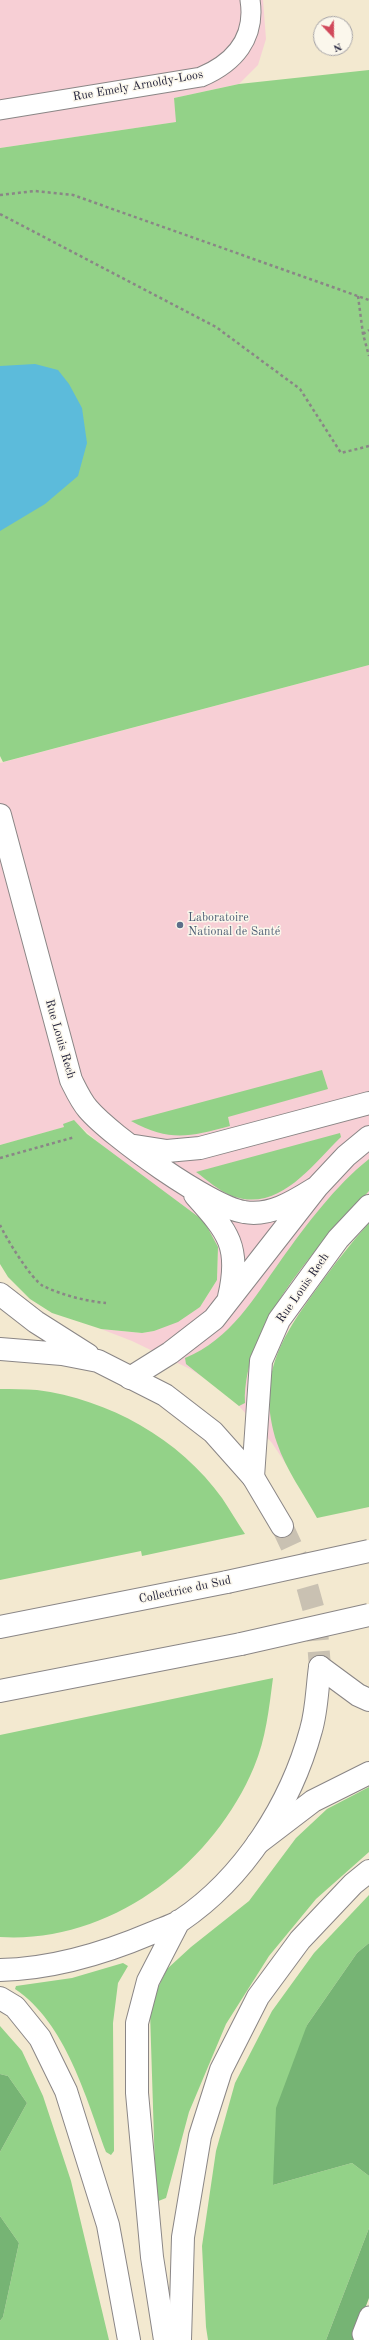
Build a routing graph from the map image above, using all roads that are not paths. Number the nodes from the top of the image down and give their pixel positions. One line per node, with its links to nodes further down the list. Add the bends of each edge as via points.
1 (250, 0): 2 (lane, Rue Emely Arnoldy-Loos, via 249,23 238,52 228,62 201,77)
2 (0, 110)
3 (0, 815): 6 (main road, Rue Louis Rech, via 71,1080 87,1108 107,1128)
4 (369, 1103): 6 (main road, Rue Louis Rech, via 200,1148 167,1151)
5 (369, 1137): 8 (main road, via 346,1156)
6 (131, 1145): 7 (main road)
7 (186, 1185): 8 (main road, via 226,1206 244,1212 267,1212 292,1202); 11 (main road, via 217,1220 230,1242 235,1263)
8 (317, 1187): 11 (main road)
9 (369, 1206): 15 (main road, Rue Louis Rech, via 338,1239 279,1320 261,1361)
10 (0, 1294): 13 (main road, via 36,1322)
11 (228, 1302): 14 (main road, via 214,1319 170,1353)
12 (0, 1349): 13 (main road, via 62,1354)
13 (98, 1361): 14 (main road)
14 (130, 1378): 15 (main road, via 165,1395 213,1432)
15 (253, 1477): 16 (main road)
16 (282, 1526)
17 (369, 1550): 19 (main road, Collectrice du Sud, bridge)
18 (369, 1615): 20 (main road, bridge, via 241,1644)
19 (0, 1628)
20 (0, 1691)
21 (369, 1700): 23 (main road, via 320,1667 311,1730 290,1789)
22 (369, 1773): 23 (main road, via 313,1802)
23 (258, 1843): 25 (main road, via 222,1886)
24 (369, 1871): 31 (main road, via 353,1884 300,1940 258,1997 221,2070 200,2136 183,2237)
25 (179, 1921): 26 (main road, via 125,1945 69,1961); 30 (main road, via 148,1981 138,2023 137,2093 152,2257)
26 (0, 1970)
27 (0, 1998): 29 (main road, via 14,2007 40,2038 66,2091 108,2225)
28 (369, 2316): 32 (lane, via 362,2334)
29 (129, 2340)
30 (165, 2340)
31 (180, 2340)
32 (364, 2340)

